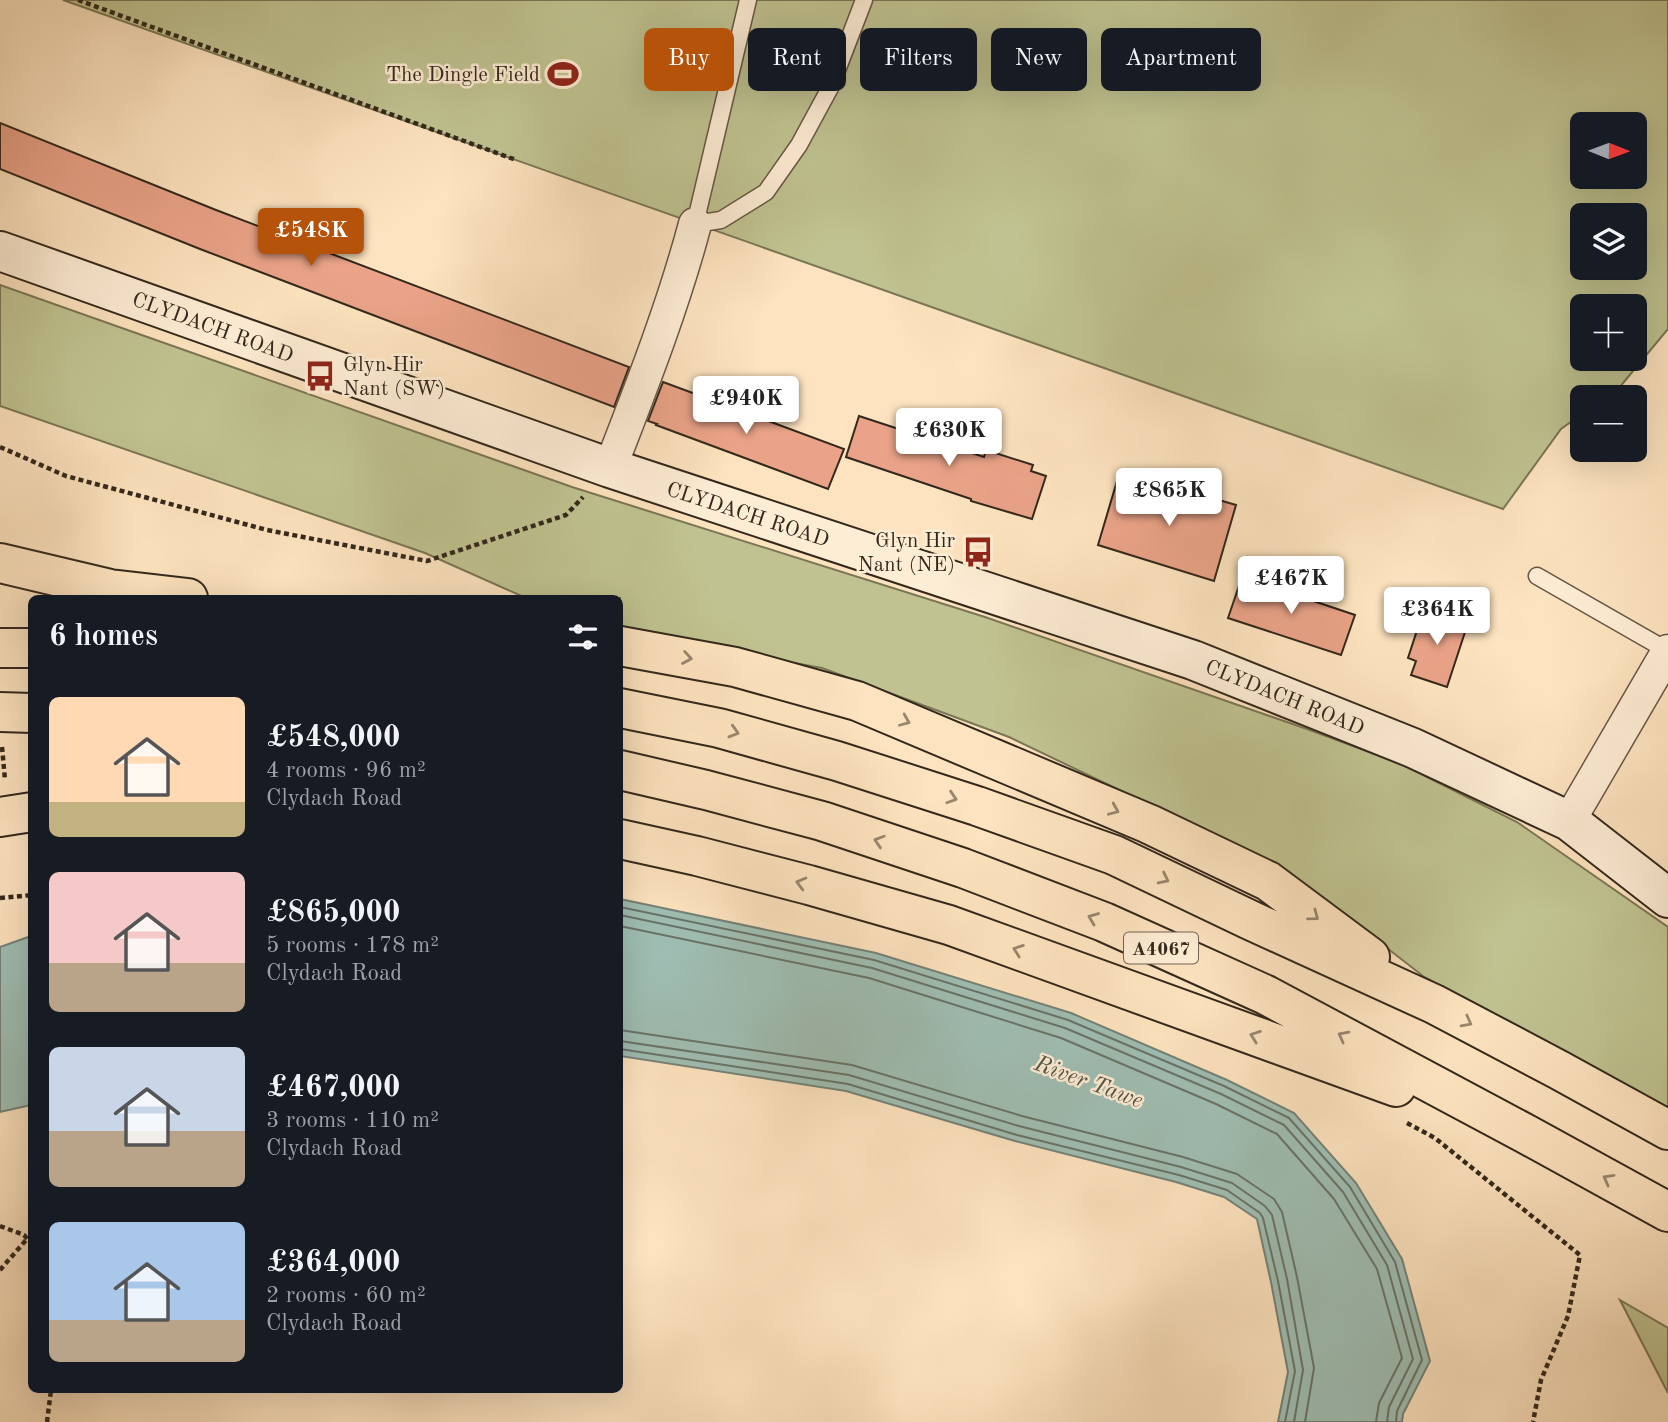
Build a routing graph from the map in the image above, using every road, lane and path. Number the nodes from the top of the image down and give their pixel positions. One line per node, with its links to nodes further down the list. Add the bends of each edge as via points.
1 (78, 0): 4 (path)
2 (748, 0): 5 (lane)
3 (864, 0): 5 (lane, via 831,86 799,145 766,192 721,220)
4 (516, 160)
5 (695, 224): 8 (street)
6 (0, 251): 8 (main road, CLYDACH ROAD)
7 (0, 447): 8 (path, via 66,476 240,523 427,561 566,515)
8 (610, 468): 22 (main road, CLYDACH ROAD, via 1193,660 1413,748)
9 (0, 564): 11 (main road, via 110,589)
10 (1537, 576): 15 (lane)
11 (162, 595)
12 (623, 647): 27 (main road, one-way to 27, via 735,667 858,701 1149,824 1268,881)
13 (0, 648): 14 (main road)
14 (28, 648)
15 (1668, 651): 22 (street)
16 (623, 709): 27 (main road, one-way to 27, via 719,728 837,761 1114,855)
17 (0, 712): 18 (main road)
18 (28, 713)
19 (623, 771): 30 (main road, A4067, one-way to 19, via 1266,995 1104,922 822,821)
20 (28, 813): 21 (main road)
21 (0, 817)
22 (1569, 821): 26 (main road, CLYDACH ROAD)
23 (623, 839): 30 (main road, one-way to 23, via 949,925 797,881)
24 (28, 895): 25 (path)
25 (0, 898)
26 (1668, 898)
27 (1434, 1004): 29 (main road, one-way to 29)
28 (1400, 1119): 38 (path, via 1436,1138 1580,1255 1568,1316 1541,1380)
29 (1668, 1130)
30 (1527, 1134): 31 (main road, A4067, one-way to 30)
31 (1668, 1212)
32 (0, 1226): 33 (path)
33 (28, 1240)
34 (28, 1242): 35 (path)
35 (0, 1270)
36 (51, 1393): 37 (path)
37 (47, 1422)
38 (1533, 1422)

